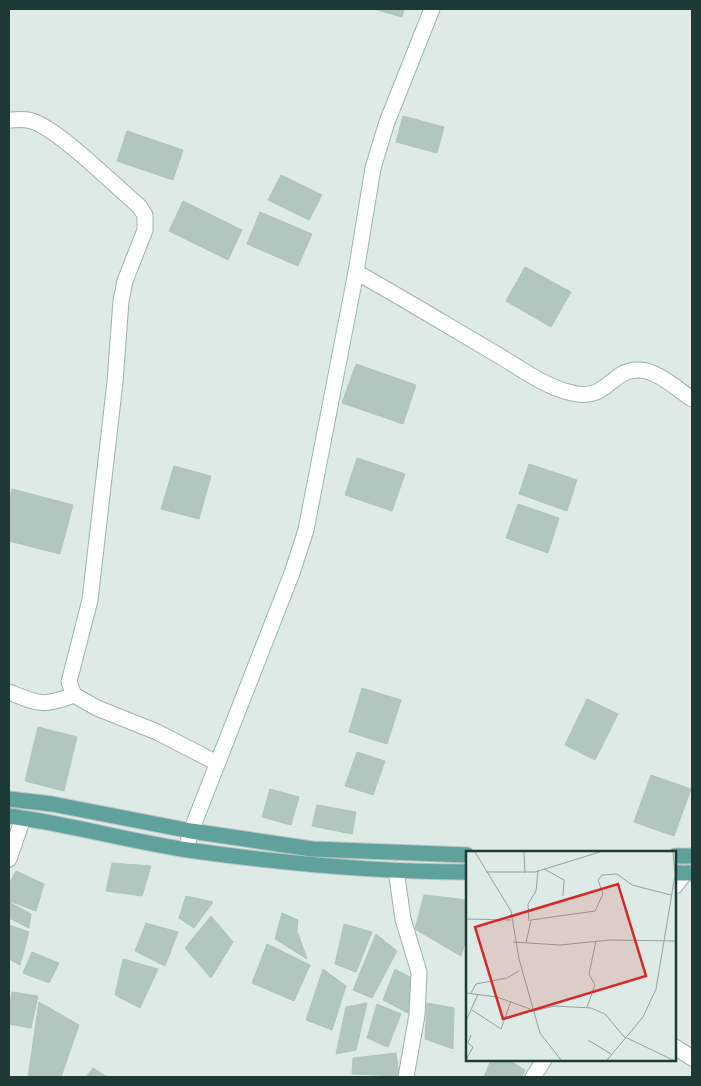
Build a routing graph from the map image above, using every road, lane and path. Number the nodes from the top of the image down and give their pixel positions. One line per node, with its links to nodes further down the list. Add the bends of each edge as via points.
1 (432, 9): 3 (street, via 387,122 373,168)
2 (9, 120): 6 (street, via 41,124 66,142 139,206 145,215 145,230 120,301 115,382 90,600 69,682)
3 (356, 272): 4 (street, via 526,371 570,393 585,396 601,391 628,370 641,370 656,375); 7 (street, via 306,530)
4 (692, 399)
5 (9, 692): 6 (street, via 38,703 53,703)
6 (74, 695): 7 (street)
7 (217, 763): 10 (street)
8 (9, 799): 10 (main road, via 52,804)
9 (16, 817): 11 (main road); 15 (street)
10 (191, 831): 11 (street); 12 (main road, via 312,848)
11 (186, 849): 16 (main road, via 310,865)
12 (466, 855)
13 (676, 856): 14 (main road)
14 (692, 856)
15 (9, 859)
16 (396, 870): 17 (main road); 23 (street, via 403,919 419,972 417,1015)
17 (466, 872)
18 (684, 873): 19 (street)
19 (676, 885)
20 (676, 1048): 21 (street)
21 (692, 1058)
22 (543, 1061): 24 (street)
23 (406, 1077)
24 (533, 1077)

